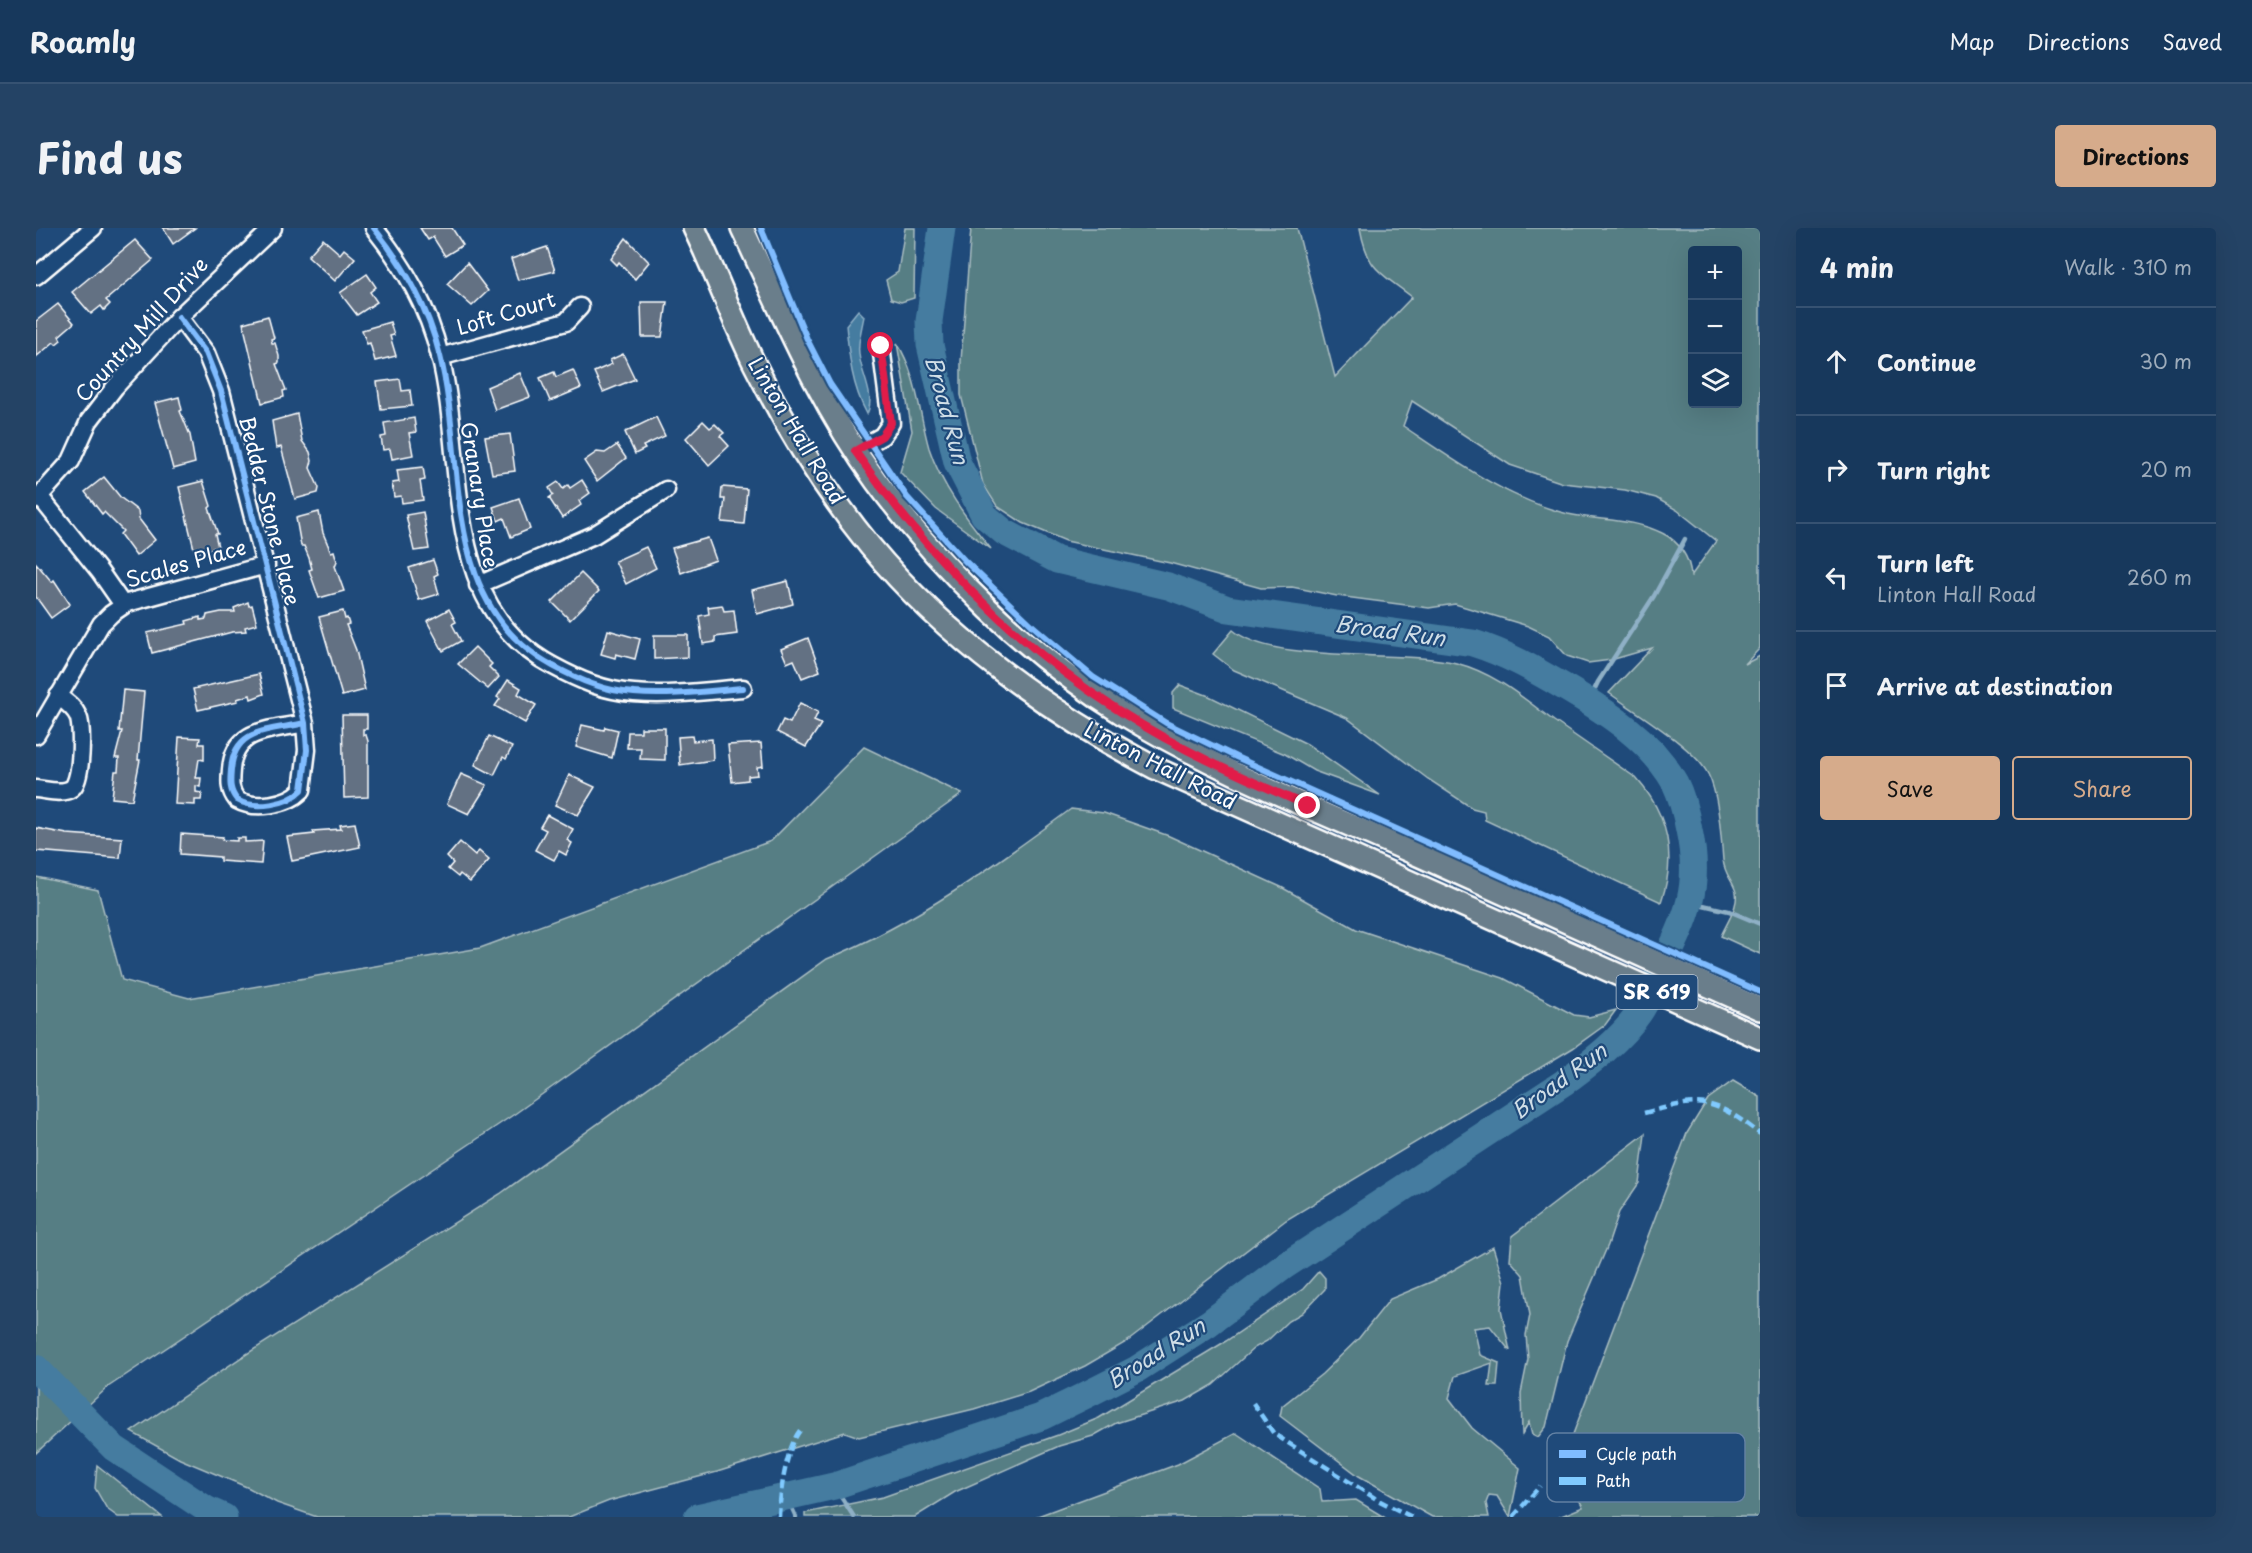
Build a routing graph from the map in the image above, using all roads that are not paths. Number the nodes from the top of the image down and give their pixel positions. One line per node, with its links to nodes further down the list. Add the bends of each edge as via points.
1 (93, 228): 6 (street)
2 (273, 228): 8 (street, Country Mill Drive)
3 (374, 228): 10 (street, Granary Place, via 406,270 423,303)
4 (694, 228): 23 (main road, Linton Hall Road / SR 619, via 754,364 815,469 872,548 960,636 1054,708 1155,768)
5 (742, 228): 11 (main road, Linton Hall Road / SR 619, via 803,360)
6 (36, 276)
7 (580, 307): 10 (street, Loft Court, via 566,322)
8 (178, 317): 13 (street, Country Mill Drive, via 115,387 89,421 71,461); 14 (street, Bedder Stone Place, via 201,346 215,374)
9 (881, 346): 11 (street, via 891,423 882,436)
10 (440, 357): 15 (street, Granary Place, via 463,523)
11 (855, 451): 22 (main road, Linton Hall Road / SR 619, via 908,521 978,596 1021,637 1120,712 1230,772)
12 (666, 490): 15 (street, via 594,535)
13 (38, 499): 16 (street, via 95,565)
14 (266, 565): 16 (street, Scales Place); 19 (street, Bedder Stone Place)
15 (478, 585): 17 (street, Granary Place, via 516,642 543,661 591,685 664,694)
16 (123, 605): 18 (street, Scales Place, via 101,624)
17 (743, 688)
18 (58, 696): 20 (street, Scales Place); 21 (street, via 72,706 81,726 78,778 71,790)
19 (305, 723): 19 (street, Bedder Stone Place, via 307,750 302,790 290,800 252,806 237,800 230,784 236,746 249,736)
20 (36, 735)
21 (36, 789)
22 (1760, 1009)
23 (1760, 1038)

